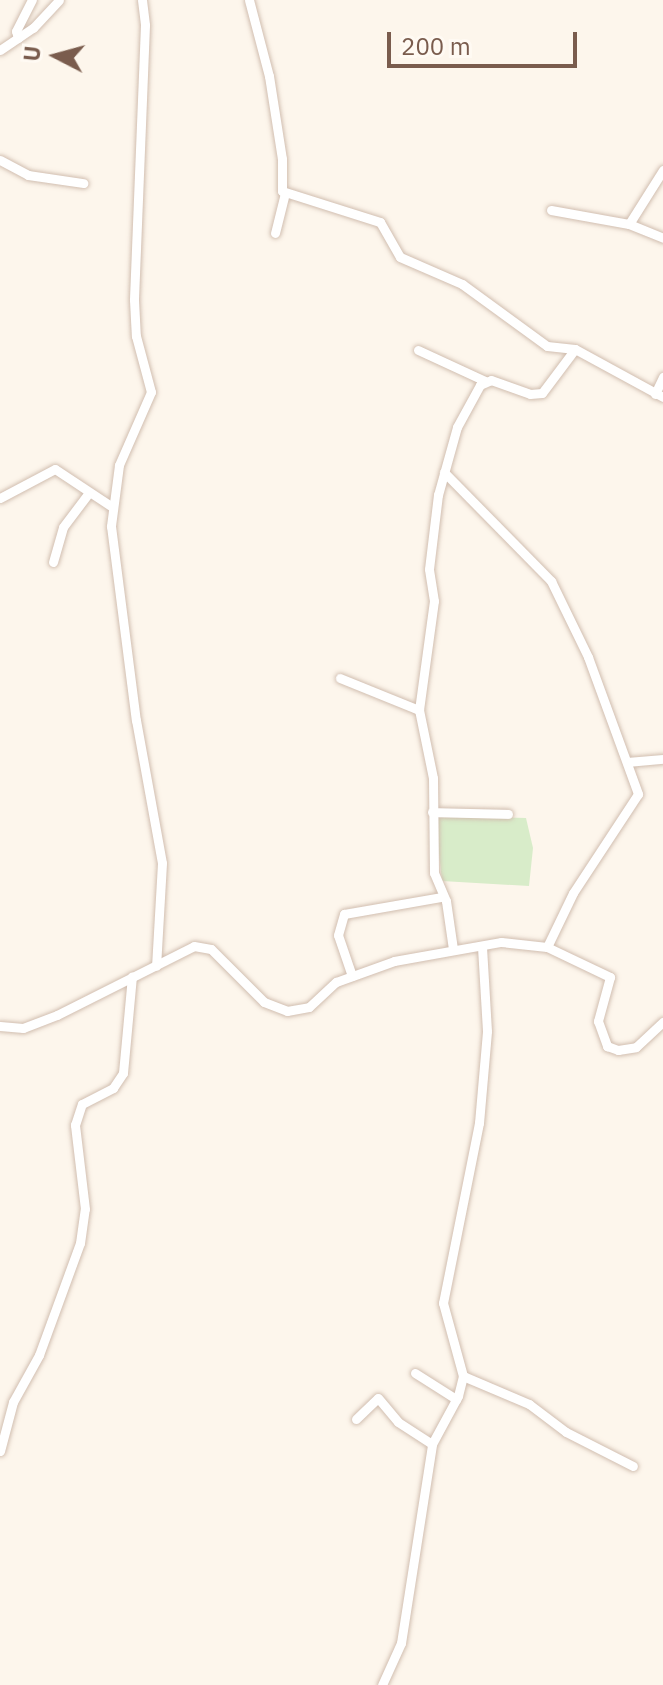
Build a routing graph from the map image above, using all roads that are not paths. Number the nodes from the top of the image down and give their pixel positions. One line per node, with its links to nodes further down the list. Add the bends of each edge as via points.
1 (32, 0): 5 (street, via 16,31)
2 (59, 0): 5 (street)
3 (142, 0): 23 (street, via 134,300 136,336 151,392 119,465)
4 (249, 0): 10 (street, via 269,76)
5 (18, 38): 6 (street)
6 (0, 50)
7 (0, 160): 9 (street, via 28,175)
8 (663, 170): 12 (street)
9 (83, 183)
10 (285, 193): 13 (street); 15 (street, via 380,222 400,257 465,285 547,346)
11 (551, 210): 12 (street)
12 (629, 224): 14 (street)
13 (275, 233)
14 (663, 238)
15 (575, 349): 18 (street, via 542,393); 19 (street)
16 (418, 350): 18 (street)
17 (663, 377): 19 (street)
18 (485, 381): 20 (street, via 457,427)
19 (659, 396)
20 (444, 472): 26 (street, via 429,569 434,601); 28 (street, via 551,581 588,657)
21 (88, 494): 22 (street, via 52,469); 23 (street); 24 (street, via 63,527)
22 (0, 498)
23 (111, 506): 35 (street, via 127,656 163,873)
24 (53, 562)
25 (340, 678): 26 (street)
26 (419, 710): 29 (street, via 433,774)
27 (663, 759): 28 (street)
28 (627, 762): 33 (street, via 638,798 594,859)
29 (432, 812): 30 (street); 31 (street, via 434,873)
30 (508, 814)
31 (441, 897): 34 (street); 37 (street, via 344,914 338,939)
32 (482, 947): 33 (street, via 501,942); 34 (street); 41 (street, via 487,1031 479,1123 443,1303)
33 (547, 947): 38 (street, via 610,977 598,1021 607,1046 636,1047)
34 (453, 949): 37 (street)
35 (156, 966): 36 (street); 37 (street, via 204,946 264,1002 287,1011 309,1007 336,982)
36 (132, 976): 39 (street, via 23,1028); 45 (street, via 123,1073 113,1088 82,1104 75,1125 85,1209 80,1243 39,1355 13,1402)
37 (352, 976)
38 (663, 1022)
39 (0, 1026)
40 (415, 1373): 42 (street)
41 (463, 1376): 42 (street); 46 (street, via 529,1404 566,1432)
42 (456, 1399): 44 (street)
43 (356, 1419): 44 (street, via 378,1398 398,1422)
44 (432, 1444): 47 (street, via 401,1643)
45 (0, 1451)
46 (633, 1466)
47 (382, 1685)

